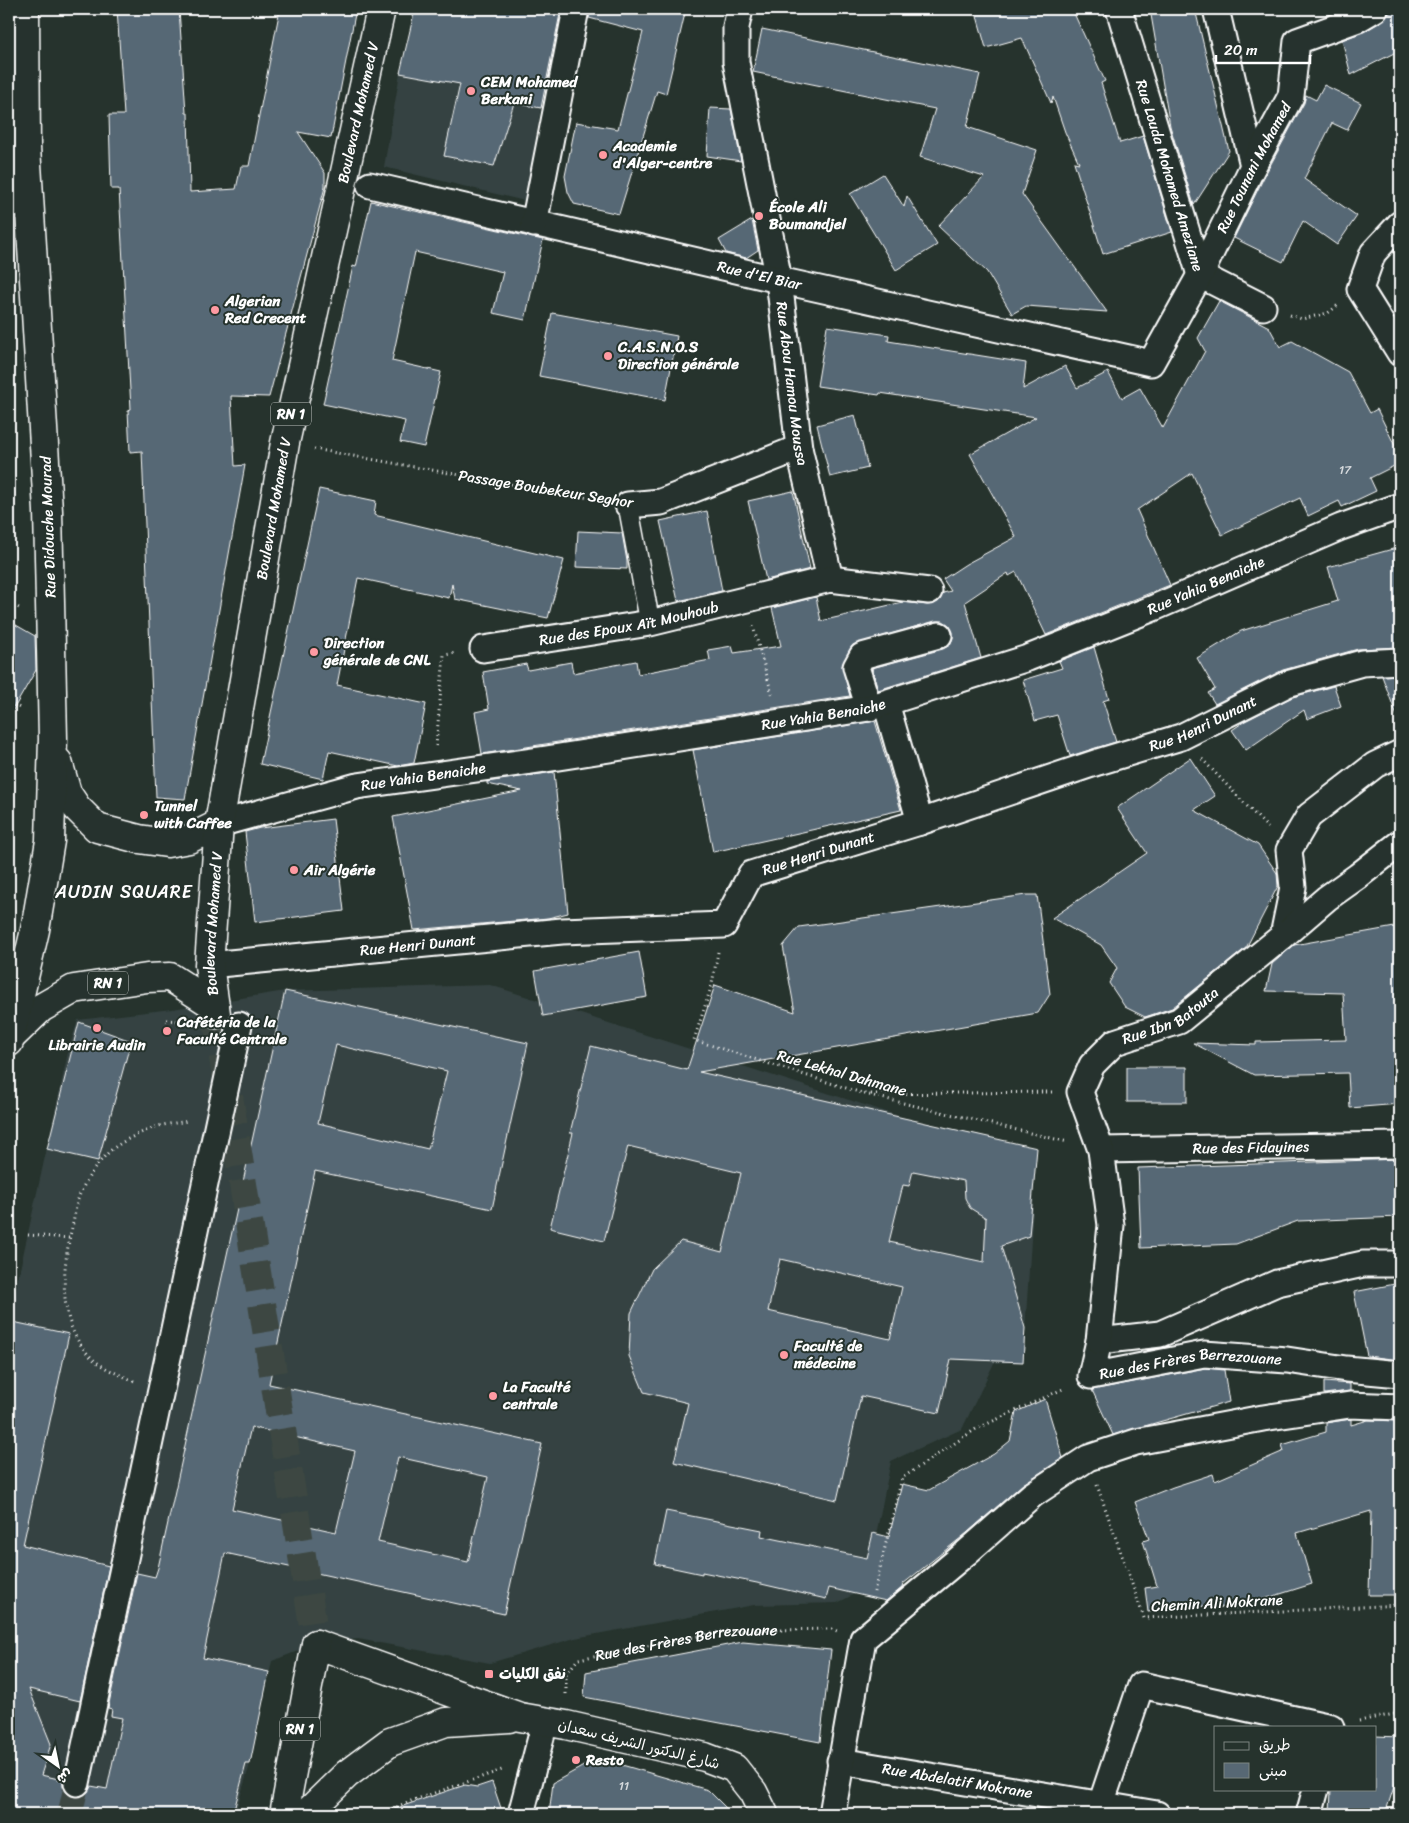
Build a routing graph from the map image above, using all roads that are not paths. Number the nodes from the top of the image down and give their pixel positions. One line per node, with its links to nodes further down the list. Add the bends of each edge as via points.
1 (25, 9): 27 (main road, Rue Didouche Mourad / RN 1, via 26,147 48,511)
2 (381, 9): 30 (main road, Boulevard Mohamed V / RN 1, via 285,443)
3 (576, 9): 10 (street)
4 (740, 9): 13 (street, Rue Abou Hamou Moussa, via 736,27 736,62)
5 (1119, 9): 12 (street, Rue Louda Mohamed Ameziane)
6 (1216, 9): 8 (street)
7 (1375, 9): 8 (street, Rue Tounani Mohamed, via 1358,19 1296,42 1291,96)
8 (1253, 166): 12 (street, Rue Tounani Mohamed)
9 (370, 185): 10 (street, Rue d'El Biar)
10 (534, 224): 13 (street, Rue d'El Biar)
11 (1400, 224): 15 (street, via 1373,253 1360,289)
12 (1200, 275): 14 (street, Rue Louda Mohamed Ameziane); 16 (street, Rue Tounani Mohamed)
13 (779, 280): 16 (street, Rue d'El Biar); 17 (street, Rue Abou Hamou Moussa)
14 (1263, 307)
15 (1400, 353)
16 (1151, 363)
17 (799, 448): 18 (street, Passage Boubekeur Seghor, via 661,502); 20 (street, Rue Abou Hamou Moussa)
18 (628, 505): 22 (street)
19 (1400, 506): 26 (street, Rue Yahia Benaiche, via 1341,527 1028,658)
20 (830, 579): 21 (street, Rue des Epoux Aït Mouhoub); 22 (street, Rue des Epoux Aït Mouhoub)
21 (929, 591)
22 (650, 623): 24 (street, Rue des Epoux Aït Mouhoub)
23 (939, 635): 26 (street, via 862,656 856,667)
24 (484, 649)
25 (1400, 661): 29 (street, Rue Henri Dunant, via 1362,663 1287,684 1180,736)
26 (878, 705): 29 (street); 30 (street, Rue Yahia Benaiche, via 357,786)
27 (53, 739): 30 (main road, RN 1, via 67,793 97,828 139,839 167,842 189,839); 35 (main road, Rue Didouche Mourad / RN 1, via 50,841 35,930)
28 (1400, 753): 32 (street, via 1375,765 1309,816 1288,850 1292,888)
29 (920, 822): 33 (street, Rue Henri Dunant, via 751,874 724,925 562,931)
30 (219, 824): 33 (main road, Boulevard Mohamed V / RN 1)
31 (1400, 843): 32 (street, Rue Ibn Batouta, via 1326,898)
32 (1283, 936): 37 (street, Rue Ibn Batouta, via 1179,1021 1115,1042 1092,1065 1080,1092)
33 (209, 965): 34 (main road, Boulevard Mohamed V / RN 1)
34 (223, 1015): 35 (main road, RN 1, via 170,977 147,978 74,988 42,1008); 45 (street)
35 (9, 1040)
36 (1400, 1145): 37 (street, Rue des Fidayines)
37 (1101, 1150): 39 (street, via 1112,1225)
38 (1400, 1264): 39 (street, via 1363,1264 1277,1283 1160,1334)
39 (1099, 1341): 40 (street, Rue des Frères Berrezouane, via 1091,1376 1204,1354)
40 (1400, 1374)
41 (1400, 1406): 44 (street, via 1350,1405 1263,1418 1136,1442 1088,1458 1032,1495 863,1640)
42 (544, 1721): 48 (main road, شارغ الدكتور الشريف سعدان / RN 1, via 316,1644); 49 (main road, شارغ الدكتور الشريف سعدان / RN 1, via 446,1722 390,1742 347,1774); 50 (street); 51 (main road, شارغ الدكتور الشريف سعدان / RN 1, via 705,1757 734,1768 753,1792)
43 (1328, 1726): 47 (street, via 1141,1684)
44 (840, 1761): 47 (street, Rue Abdelatif Mokrane); 52 (street)
45 (77, 1783)
46 (1316, 1790): 54 (street)
47 (1101, 1804): 53 (street, Rue Abdelatif Mokrane)
48 (284, 1814)
49 (306, 1814)
50 (521, 1814)
51 (764, 1814)
52 (832, 1814)
53 (1157, 1814)
54 (1310, 1814)

